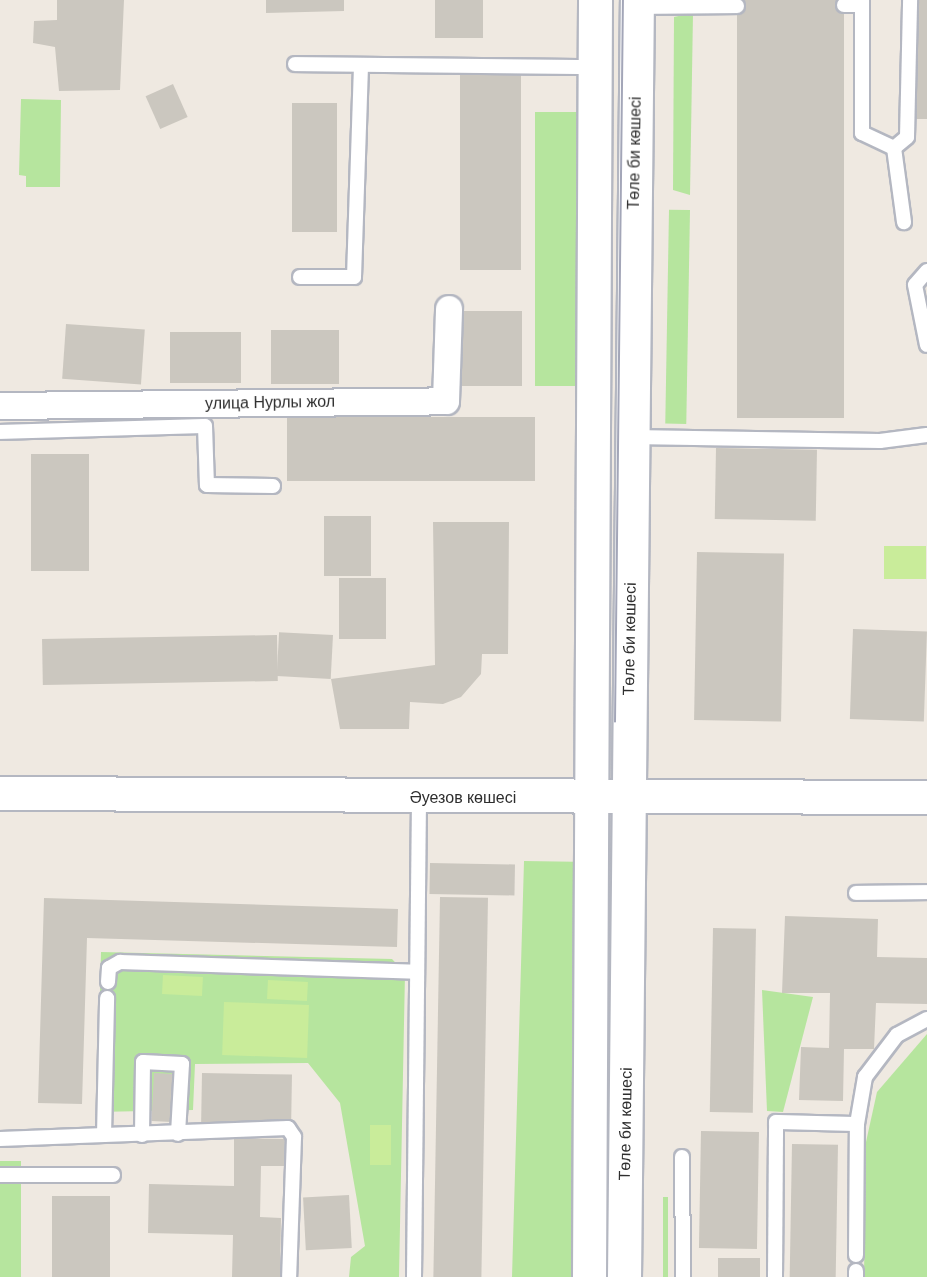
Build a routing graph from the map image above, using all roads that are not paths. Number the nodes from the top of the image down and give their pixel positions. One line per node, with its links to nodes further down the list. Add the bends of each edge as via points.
1 (595, 0): 9 (main road)
2 (910, 0): 10 (lane, via 907,137)
3 (637, 3): 6 (lane); 19 (main road, Төле би көшесі)
4 (862, 3): 5 (lane); 10 (lane, via 862,133)
5 (844, 5)
6 (737, 6)
7 (295, 64): 8 (lane)
8 (362, 66): 9 (lane); 13 (lane, via 354,277)
9 (595, 67): 24 (main road)
10 (894, 148): 11 (lane)
11 (904, 222)
12 (927, 271): 15 (lane, via 915,285)
13 (300, 277)
14 (449, 309): 16 (street, улица Нурлы жол, via 446,401)
15 (927, 345)
16 (0, 406)
17 (0, 432): 20 (lane, via 205,426 207,485)
18 (927, 435): 19 (lane, via 880,441)
19 (632, 437): 25 (main road, Төле би көшесі)
20 (273, 486)
21 (0, 793): 23 (main road, Әуезов көшесі)
22 (927, 797): 25 (main road, Әуезов көшесі)
23 (419, 798): 24 (main road, Әуезов көшесі); 28 (lane)
24 (591, 798): 25 (main road, Әуезов көшесі); 43 (main road)
25 (629, 798): 44 (main road, Төле би көшесі)
26 (927, 892): 27 (lane)
27 (856, 893)
28 (416, 972): 29 (lane, via 120,962 109,968); 42 (lane)
29 (108, 982)
30 (107, 998): 34 (lane)
31 (927, 1019): 32 (lane, via 884,1048 865,1077)
32 (857, 1124): 40 (lane); 46 (lane, via 776,1122)
33 (178, 1134): 35 (lane); 35 (lane, via 182,1064 143,1062); 41 (lane, via 292,1131)
34 (104, 1135): 35 (lane); 36 (lane)
35 (142, 1135)
36 (0, 1139)
37 (682, 1157): 45 (lane)
38 (0, 1175): 39 (lane)
39 (113, 1175)
40 (856, 1255)
41 (289, 1277)
42 (414, 1277)
43 (589, 1277)
44 (624, 1277)
45 (683, 1277)
46 (775, 1277)

